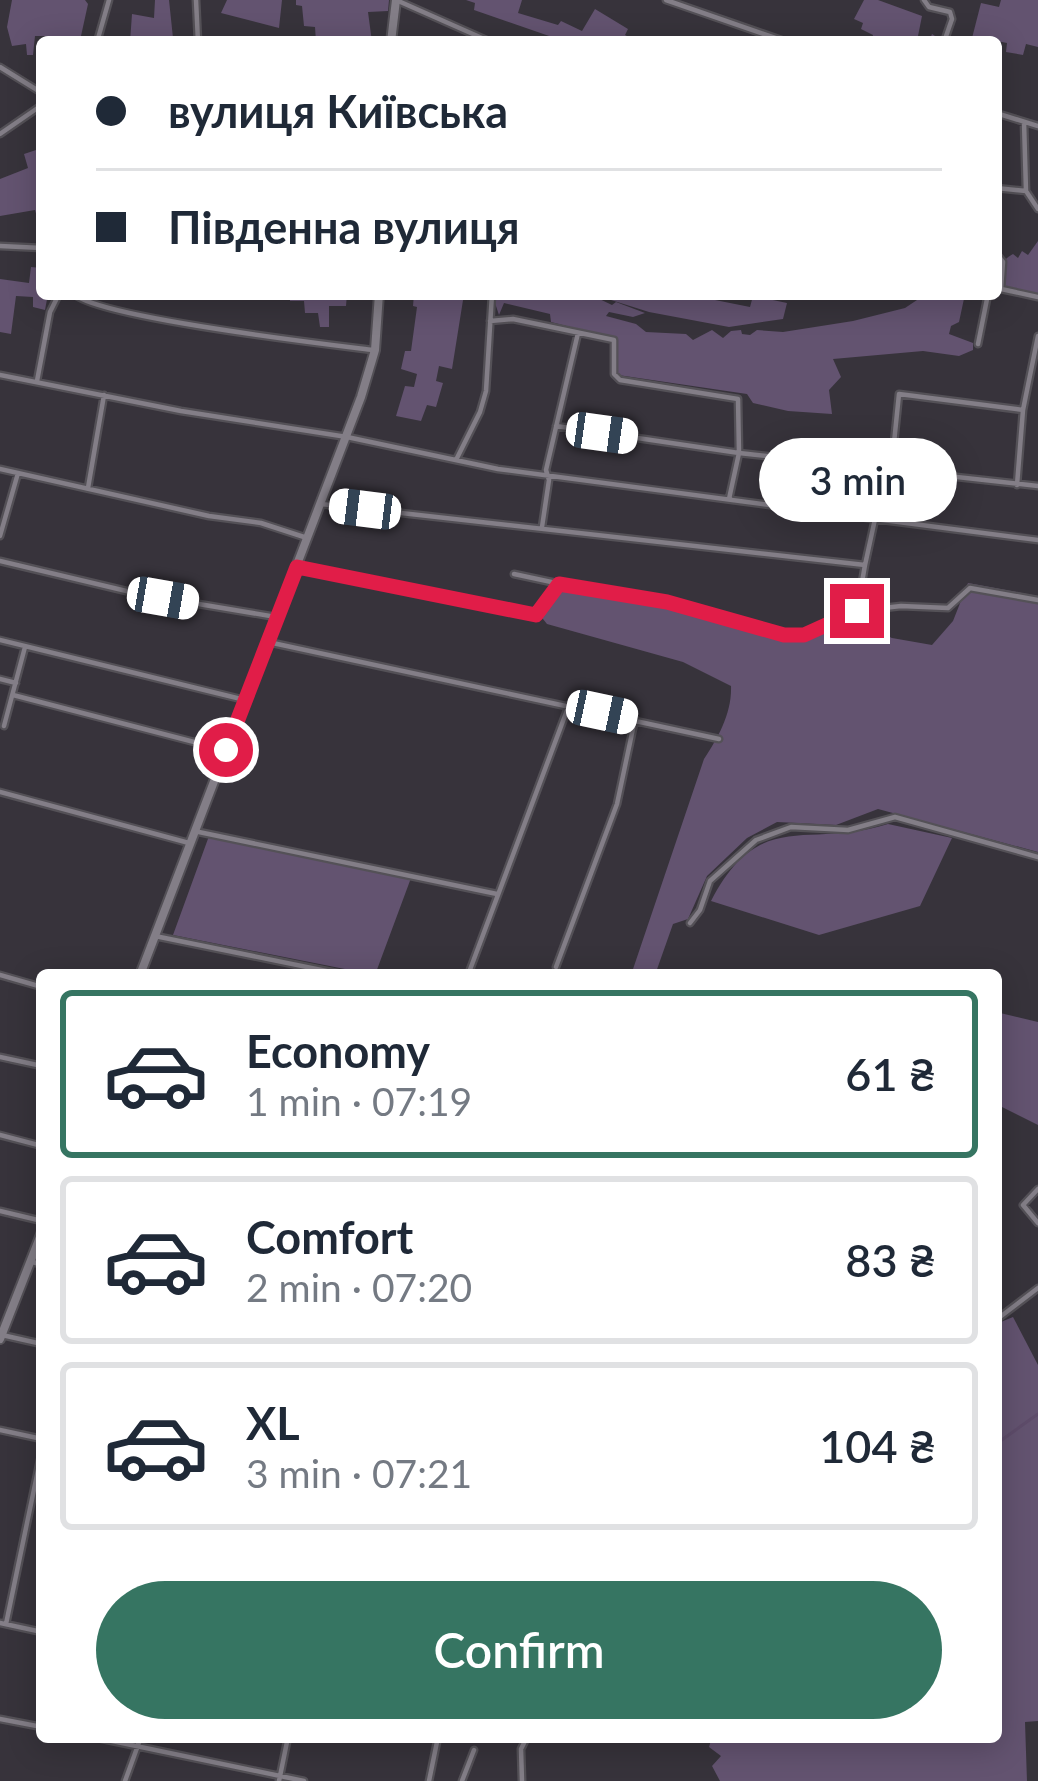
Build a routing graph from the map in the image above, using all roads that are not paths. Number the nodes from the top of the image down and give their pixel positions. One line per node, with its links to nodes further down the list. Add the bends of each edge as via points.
1 (109, 0): 8 (street)
2 (196, 0): 9 (street)
3 (396, 0): 10 (street); 11 (street)
4 (665, 0): 7 (street)
5 (710, 0): 7 (street)
6 (924, 0): 13 (street, via 950,12)
7 (710, 12): 12 (street)
8 (99, 36)
9 (198, 36)
10 (392, 36)
11 (477, 36)
12 (772, 36)
13 (946, 36)
14 (0, 67): 15 (street)
15 (36, 89)
16 (36, 109): 20 (street)
17 (1002, 115): 18 (street)
18 (1024, 122): 19 (street); 22 (street)
19 (1038, 126)
20 (0, 134)
21 (1002, 189): 22 (street)
22 (1026, 191): 23 (street)
23 (1038, 209)
24 (0, 246): 25 (street)
25 (36, 248)
26 (1002, 289): 27 (street)
27 (1038, 297)
28 (57, 300): 39 (street)
29 (83, 300): 37 (street)
30 (379, 300): 37 (street)
31 (492, 300): 33 (street)
32 (987, 300): 36 (street)
33 (490, 321): 34 (street); 45 (street, via 480,412)
34 (578, 333): 42 (street); 44 (street, via 614,340 620,380 738,400)
35 (1038, 336): 41 (street)
36 (978, 344)
37 (375, 350): 43 (street)
38 (0, 375): 39 (street)
39 (37, 382): 40 (street)
40 (104, 395): 43 (street); 53 (street)
41 (1023, 410): 49 (street, via 899,394); 51 (street)
42 (556, 426): 44 (street); 50 (street)
43 (347, 437): 45 (street); 55 (street)
44 (739, 453): 47 (street); 54 (street)
45 (456, 460): 50 (street)
46 (0, 469): 48 (street)
47 (880, 470): 49 (street); 56 (street)
48 (18, 472): 53 (street); 58 (street)
49 (891, 472): 51 (street)
50 (547, 476): 54 (street); 57 (street)
51 (1017, 485): 52 (street)
52 (1038, 486)
53 (88, 488): 59 (street)
54 (728, 500): 56 (street)
55 (321, 504): 57 (street); 59 (street)
56 (875, 519): 60 (street); 62 (street)
57 (542, 530): 62 (street)
58 (0, 536)
59 (308, 538): 63 (street)
60 (1038, 540)
61 (0, 561): 68 (street)
62 (865, 565): 67 (street)
63 (297, 567): 65 (street, via 536,615); 68 (street)
64 (514, 574): 65 (street)
65 (559, 584): 67 (street, via 667,602 784,635 804,635)
66 (1038, 600): 67 (street, via 970,588 941,609)
67 (857, 611)
68 (276, 617): 70 (street)
69 (0, 640): 71 (street)
70 (267, 642): 76 (street); 77 (street)
71 (26, 647): 73 (street); 76 (street)
72 (0, 679): 73 (street)
73 (16, 683): 74 (street)
74 (12, 699): 75 (street); 79 (street); 81 (street)
75 (0, 700)
76 (245, 700): 81 (street)
77 (569, 705): 78 (street); 86 (street)
78 (635, 719): 80 (street); 89 (street, via 617,804)
79 (4, 726)
80 (719, 739)
81 (226, 750): 83 (street)
82 (0, 792): 84 (street)
83 (194, 831): 84 (street); 86 (street)
84 (189, 842): 88 (street)
85 (1038, 857): 87 (street, via 895,817 848,830 791,827 755,840 710,881)
86 (497, 894): 92 (street)
87 (689, 923)
88 (155, 936): 90 (street); 91 (street)
89 (556, 968)
90 (142, 969)
91 (317, 969)
92 (470, 969)
93 (0, 975): 94 (street)
94 (36, 985)
95 (0, 1057): 96 (street)
96 (36, 1065)
97 (0, 1136): 98 (street)
98 (36, 1145)
99 (1038, 1189): 102 (street, via 1023,1205)
100 (0, 1210): 101 (street)
101 (36, 1219)
102 (1038, 1223)
103 (36, 1246): 104 (street)
104 (30, 1261): 105 (street); 108 (street)
105 (36, 1263)
106 (1038, 1288): 107 (street)
107 (1002, 1315)
108 (4, 1317): 109 (street)
109 (1, 1337): 110 (street)
110 (36, 1343)
111 (0, 1430): 112 (street)
112 (36, 1438)
113 (36, 1477): 114 (street)
114 (3, 1623): 115 (street)
115 (36, 1631)
116 (0, 1719): 117 (street)
117 (36, 1726)
118 (123, 1743): 123 (street)
119 (140, 1743): 123 (street)
120 (287, 1743): 125 (street)
121 (437, 1743): 128 (street)
122 (524, 1743): 130 (street)
123 (139, 1746): 125 (street); 126 (street)
124 (474, 1750): 129 (street)
125 (280, 1779): 127 (street)
126 (124, 1781)
127 (304, 1781)
128 (428, 1781)
129 (462, 1781)
130 (522, 1781)

